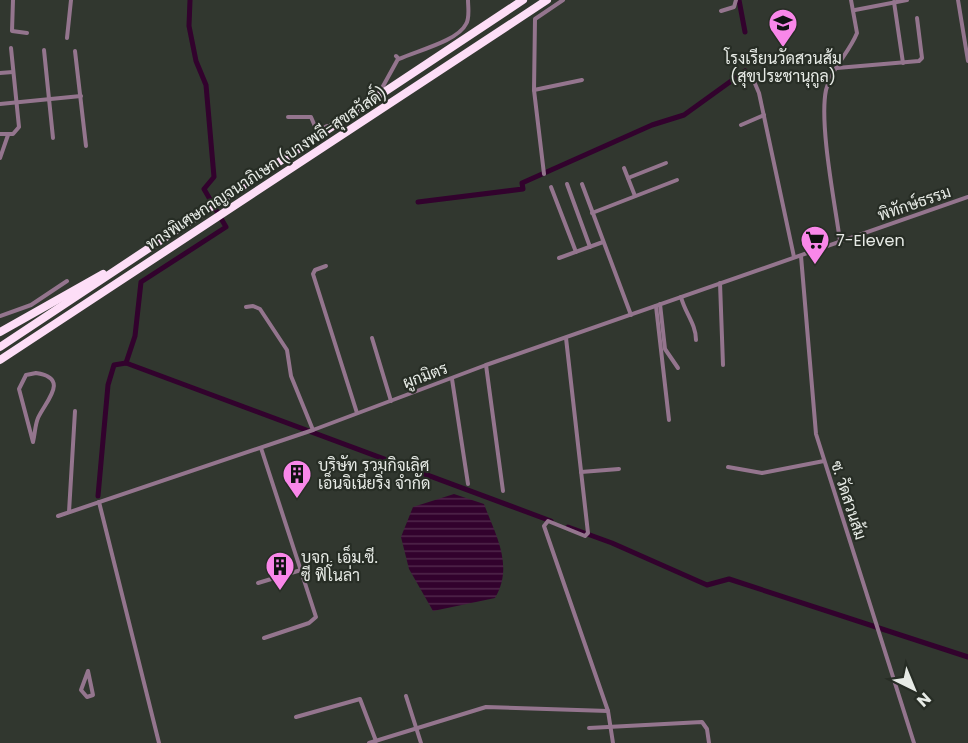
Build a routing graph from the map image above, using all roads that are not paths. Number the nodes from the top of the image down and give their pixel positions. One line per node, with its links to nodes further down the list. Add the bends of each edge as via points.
1 (13, 0): 15 (street, via 12,30)
2 (71, 0): 16 (street)
3 (468, 0): 33 (street, via 463,28 442,43 397,57 378,91 320,130 315,129 311,117)
4 (523, 0): 56 (highway, ทางพิเศษกาญจนาภิเษก (บางพลี-สุขสวัสดิ์))
5 (547, 0): 72 (highway, ทางพิเศษกาญจนาภิเษก (บางพลี-สุขสวัสดิ์))
6 (563, 0): 27 (street, via 535,19)
7 (736, 0): 13 (street, via 734,7)
8 (851, 0): 12 (street)
9 (907, 0): 11 (street)
10 (958, 0): 20 (street)
11 (894, 2): 12 (street); 21 (street)
12 (854, 10): 22 (street, via 857,33)
13 (721, 11)
14 (917, 18): 21 (street, via 921,60)
15 (27, 33)
16 (67, 38)
17 (12, 48): 23 (street)
18 (44, 50): 29 (street)
19 (75, 51): 28 (street)
20 (968, 62)
21 (903, 63): 22 (street)
22 (837, 68): 51 (street, via 827,88 826,112)
23 (14, 72): 25 (street); 30 (street)
24 (750, 72): 32 (street)
25 (0, 73)
26 (582, 80): 27 (street)
27 (534, 90): 42 (street)
28 (81, 96): 29 (street); 38 (street)
29 (49, 99): 30 (street); 37 (street)
30 (17, 103): 31 (street); 36 (street, via 18,129)
31 (0, 104)
32 (764, 115): 34 (street); 58 (street)
33 (288, 117)
34 (741, 125)
35 (0, 134): 36 (street)
36 (8, 135): 39 (street)
37 (53, 138)
38 (86, 146)
39 (0, 158)
40 (666, 163): 43 (street)
41 (624, 168): 43 (street)
42 (544, 174)
43 (628, 178): 48 (street)
44 (677, 180): 48 (street)
45 (567, 184): 53 (street)
46 (582, 184): 50 (street)
47 (551, 187): 54 (street)
48 (636, 196): 50 (street)
49 (968, 197): 51 (street, พิทักษ์ธรรม)
50 (592, 213): 52 (street)
51 (840, 241): 55 (street, พิทักษ์ธรรม)
52 (603, 242): 53 (street); 65 (street)
53 (590, 247): 54 (street)
54 (576, 252): 57 (street)
55 (801, 256): 58 (street, ผูกมิตร); 84 (street, ซ. วัดสวนส้ม, via 813,411)
56 (137, 257): 67 (highway); 71 (highway, ทางพิเศษกาญจนาภิเษก (บางพลี-สุขสวัสดิ์))
57 (559, 258)
58 (794, 258): 61 (street, ผูกมิตร)
59 (326, 266): 79 (street, via 313,274)
60 (67, 281): 66 (street, via 31,305)
61 (720, 283): 62 (street, ผูกมิตร); 74 (street)
62 (681, 297): 63 (street, ผูกมิตร); 70 (street, via 695,326)
63 (658, 305): 65 (street, ผูกมิตร); 75 (street, via 665,349); 80 (street)
64 (246, 307): 81 (street, via 260,309 287,350 291,376)
65 (631, 315): 69 (street, ผูกมิตร)
66 (0, 316)
67 (0, 332)
68 (372, 338): 77 (street)
69 (566, 338): 73 (street, ผูกมิตร); 87 (street)
70 (696, 340)
71 (0, 347)
72 (0, 362)
73 (486, 365): 76 (street, ผูกมิตร); 89 (street)
74 (723, 365)
75 (678, 368)
76 (452, 378): 77 (street, ผูกมิตร); 88 (street)
77 (391, 401): 79 (street, ผูกมิตร)
78 (75, 411): 91 (street)
79 (357, 413): 81 (street, ผูกมิตร)
80 (669, 420)
81 (312, 431): 83 (street, ผูกมิตร)
82 (33, 442): 82 (street, via 19,389 26,375 36,373 51,381 54,392 37,419)
83 (261, 448): 90 (street, ผูกมิตร); 93 (street)
84 (824, 461): 85 (street, via 762,473); 109 (street, ซ. วัดสวนส้ม)
85 (728, 466)
86 (620, 469): 87 (street)
87 (581, 472): 98 (street, via 587,534 548,521 544,526)
88 (468, 483)
89 (503, 491)
90 (99, 502): 91 (street, ผูกมิตร); 104 (street)
91 (69, 512): 92 (street, ผูกมิตร)
92 (58, 516)
93 (302, 570): 94 (street); 95 (street, via 316,619)
94 (258, 583)
95 (264, 638)
96 (406, 696): 102 (street)
97 (88, 697): 97 (street, via 81,690 88,671 94,690)
98 (608, 711): 100 (street); 102 (street, via 486,707)
99 (296, 717): 103 (street, via 360,699)
100 (612, 725): 101 (street); 107 (street); 108 (street, via 702,722)
101 (589, 728)
102 (417, 729): 103 (street); 106 (street)
103 (376, 741): 105 (street)
104 (159, 743)
105 (369, 743)
106 (421, 743)
107 (613, 743)
108 (709, 743)
109 (914, 743)

